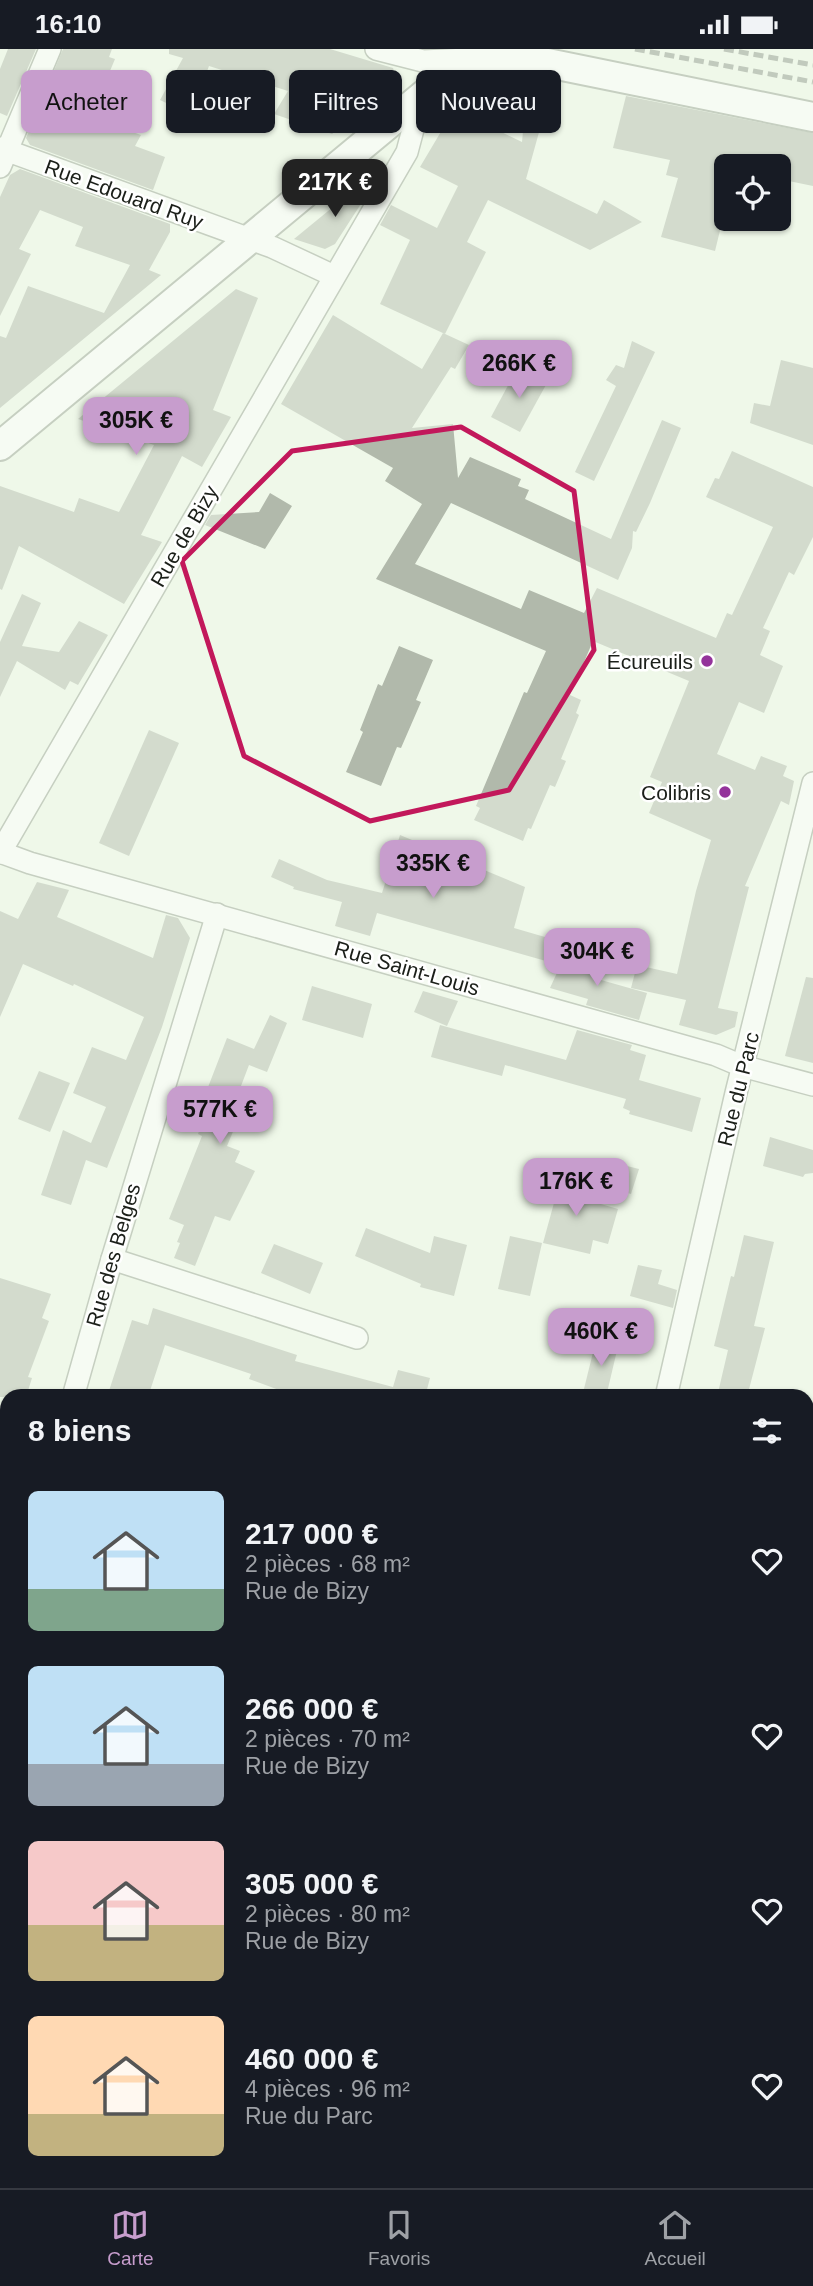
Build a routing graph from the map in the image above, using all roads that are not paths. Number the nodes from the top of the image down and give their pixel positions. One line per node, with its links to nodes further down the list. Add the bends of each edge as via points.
1 (50, 49): 6 (street)
2 (376, 49): 3 (street, via 423,61)
3 (467, 59): 4 (main road); 5 (main road, via 518,57)
4 (411, 106): 7 (main road); 8 (street, Rue de Bizy, via 416,118 407,152)
5 (813, 117)
6 (2, 155): 7 (street, Rue Edouard Ruy)
7 (248, 239): 8 (street, Rue Edouard Ruy); 9 (main road)
8 (334, 276): 11 (street, Rue de Bizy)
9 (0, 446)
10 (813, 783): 13 (street, Rue du Parc)
11 (0, 852): 12 (street, Rue Saint-Louis)
12 (217, 914): 13 (street, Rue Saint-Louis); 15 (street, Rue des Belges)
13 (742, 1066): 14 (street, Rue Saint-Louis); 18 (street, Rue du Parc)
14 (813, 1086)
15 (111, 1259): 16 (street); 17 (street, Rue des Belges)
16 (357, 1338)
17 (74, 1389)
18 (668, 1389)

